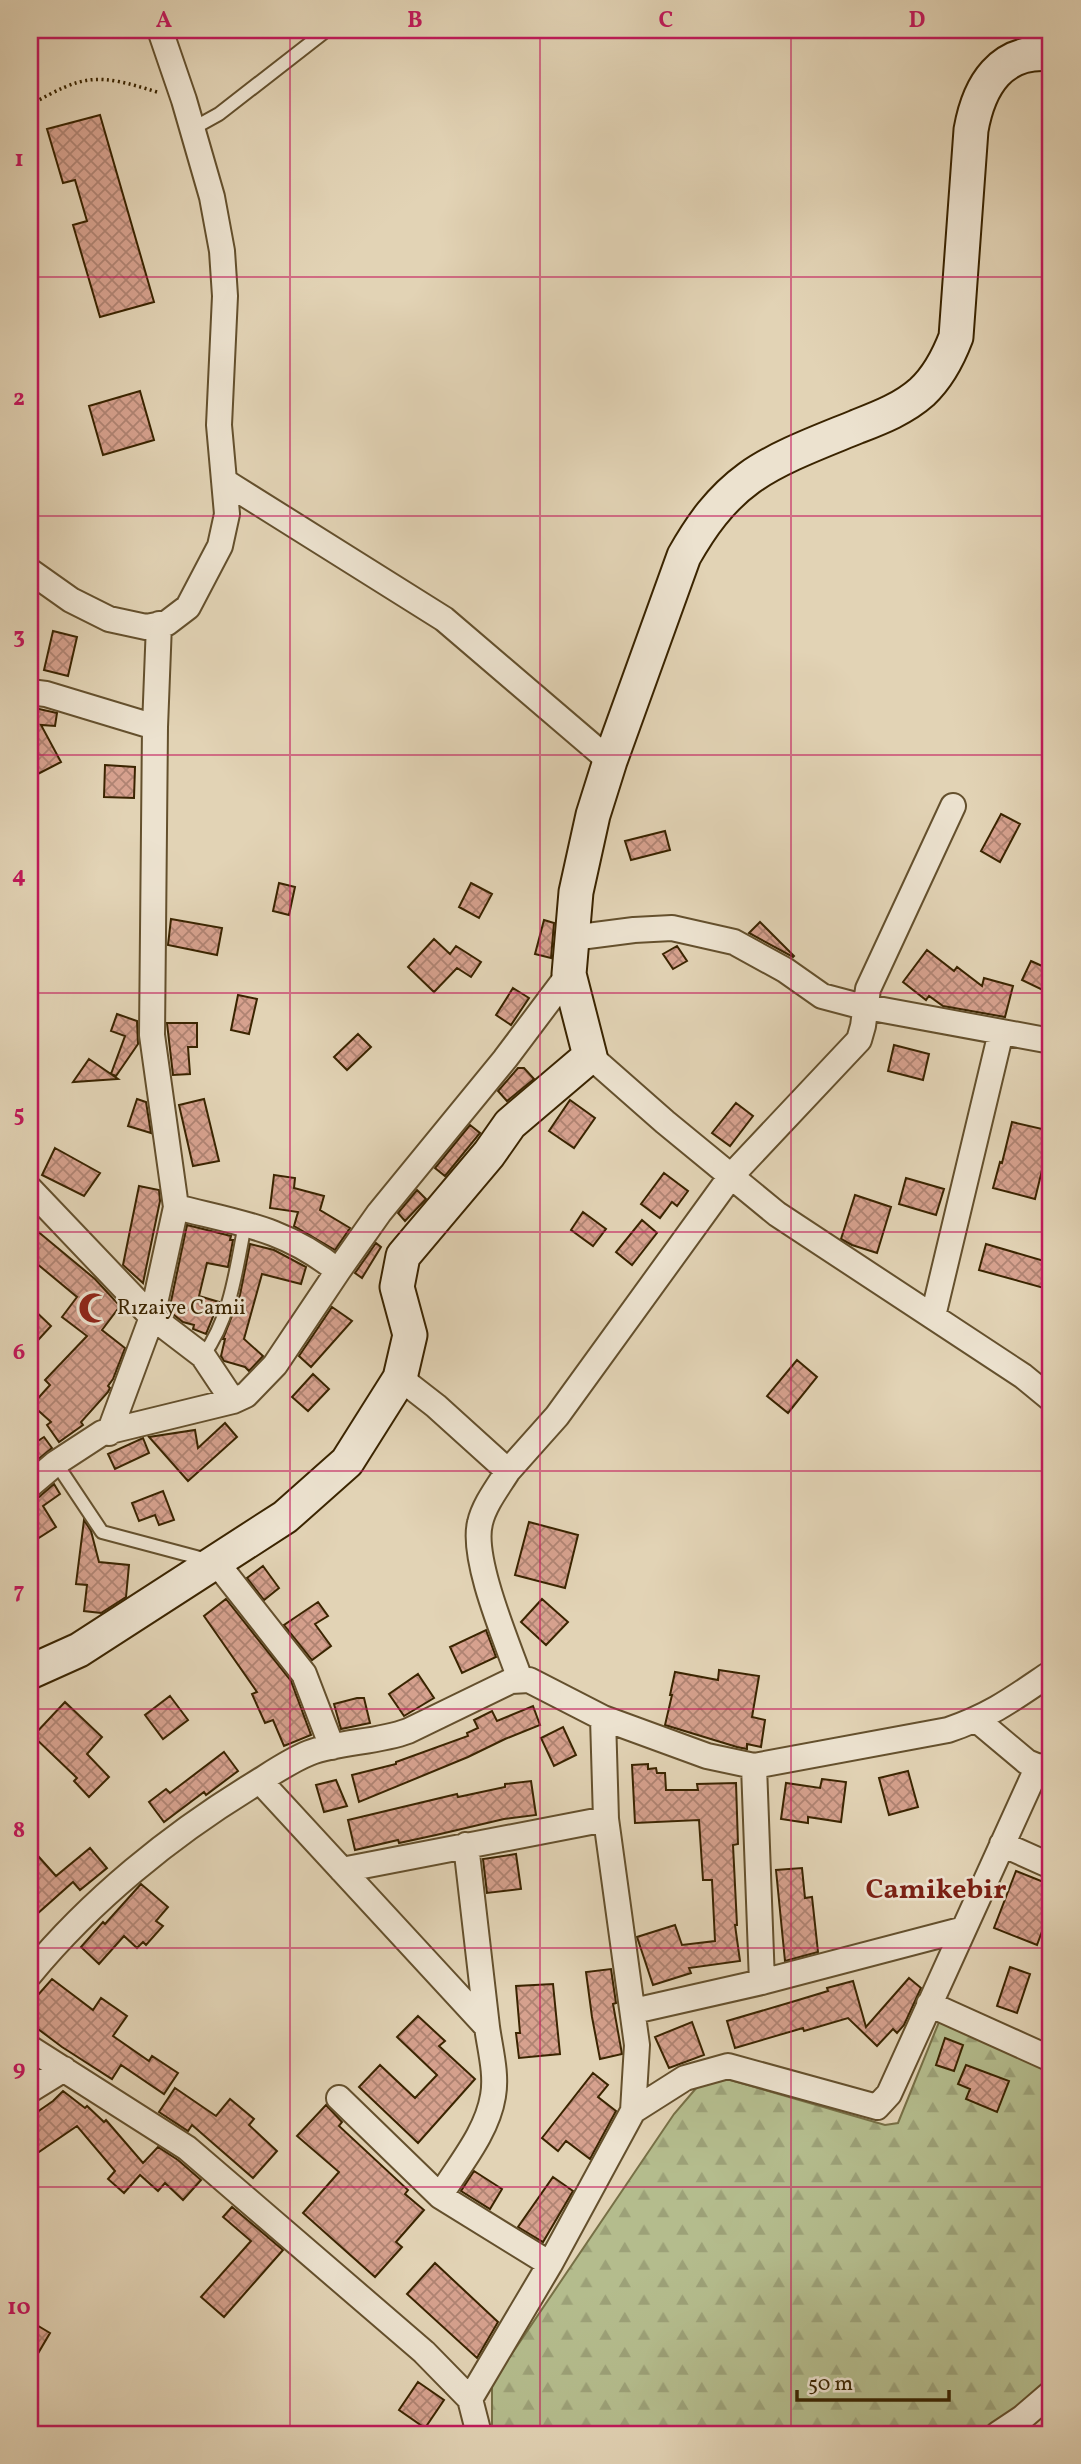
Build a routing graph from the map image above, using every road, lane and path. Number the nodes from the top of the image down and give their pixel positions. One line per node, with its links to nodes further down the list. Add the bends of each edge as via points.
1 (160, 30): 4 (street)
2 (327, 30): 6 (lane)
3 (1051, 54): 12 (street, via 1032,53 1005,64 979,100 971,130 956,337 949,356 922,392 904,405 751,476 715,509 684,556)
4 (184, 100): 5 (path, via 99,78 73,84); 6 (street)
5 (30, 105)
6 (192, 130): 7 (street, via 222,251 225,296 219,425)
7 (224, 481): 9 (street, via 227,514 215,557 188,607); 12 (street, via 444,619)
8 (30, 571): 9 (street, via 109,619 146,627)
9 (159, 624): 11 (street)
10 (30, 692): 11 (street)
11 (155, 727): 22 (street, via 152,1035)
12 (610, 761): 14 (street, via 576,892)
13 (953, 806): 16 (street, via 868,989)
14 (572, 938): 15 (street); 16 (street, via 672,928 734,942 822,996)
15 (569, 974): 19 (street); 24 (street)
16 (864, 1007): 17 (street); 20 (street, via 859,1040)
17 (1001, 1032): 18 (street); 25 (street)
18 (1051, 1041)
19 (590, 1056): 20 (street); 28 (street, via 510,1124 403,1256 397,1287 410,1335)
20 (731, 1176): 25 (street, via 777,1214); 33 (street, via 557,1416)
21 (30, 1189): 26 (street)
22 (176, 1207): 23 (street); 26 (street)
23 (246, 1224): 24 (street, via 289,1238); 27 (lane, via 228,1307)
24 (338, 1271): 30 (street, via 275,1365 246,1395)
25 (933, 1316): 29 (street)
26 (152, 1317): 27 (street); 31 (street)
27 (203, 1356): 30 (street)
28 (400, 1378): 33 (street); 35 (street, via 347,1462 285,1517)
29 (1051, 1399)
30 (233, 1401): 31 (street)
31 (109, 1433): 32 (street)
32 (56, 1463): 34 (street); 35 (lane, via 102,1532)
33 (508, 1471): 38 (street, via 485,1509 477,1547)
34 (30, 1485)
35 (216, 1562): 36 (street, via 79,1650); 41 (street, via 304,1674)
36 (30, 1672)
37 (1051, 1673): 40 (street)
38 (520, 1679): 39 (street); 41 (street, via 393,1737)
39 (603, 1717): 42 (street, via 707,1756); 45 (street)
40 (977, 1720): 42 (street, via 948,1730); 43 (street, via 1027,1762)
41 (332, 1747): 44 (street, via 298,1758)
42 (754, 1766): 52 (street)
43 (1044, 1769): 46 (street)
44 (260, 1781): 49 (street); 51 (street, via 220,1805 128,1876 70,1929)
45 (606, 1819): 47 (street); 54 (street)
46 (1002, 1844): 48 (street); 50 (street)
47 (466, 1845): 49 (street); 55 (street)
48 (1051, 1867)
49 (342, 1870): 55 (street)
50 (964, 1929): 52 (street); 53 (street)
51 (30, 1975)
52 (762, 1982): 54 (street)
53 (929, 2004): 57 (street); 61 (street, via 889,2094 877,2107 728,2066 685,2078)
54 (634, 2011): 61 (street)
55 (487, 2027): 62 (street, via 494,2076 490,2112)
56 (30, 2048): 58 (street)
57 (1051, 2059)
58 (64, 2069): 59 (street); 65 (street, via 187,2148 425,2352)
59 (30, 2090)
60 (339, 2098): 62 (street)
61 (633, 2111): 63 (street)
62 (440, 2196): 63 (street)
63 (550, 2264): 65 (street)
64 (1051, 2393): 66 (street)
65 (470, 2399): 67 (street)
66 (1002, 2433)
67 (479, 2434)

